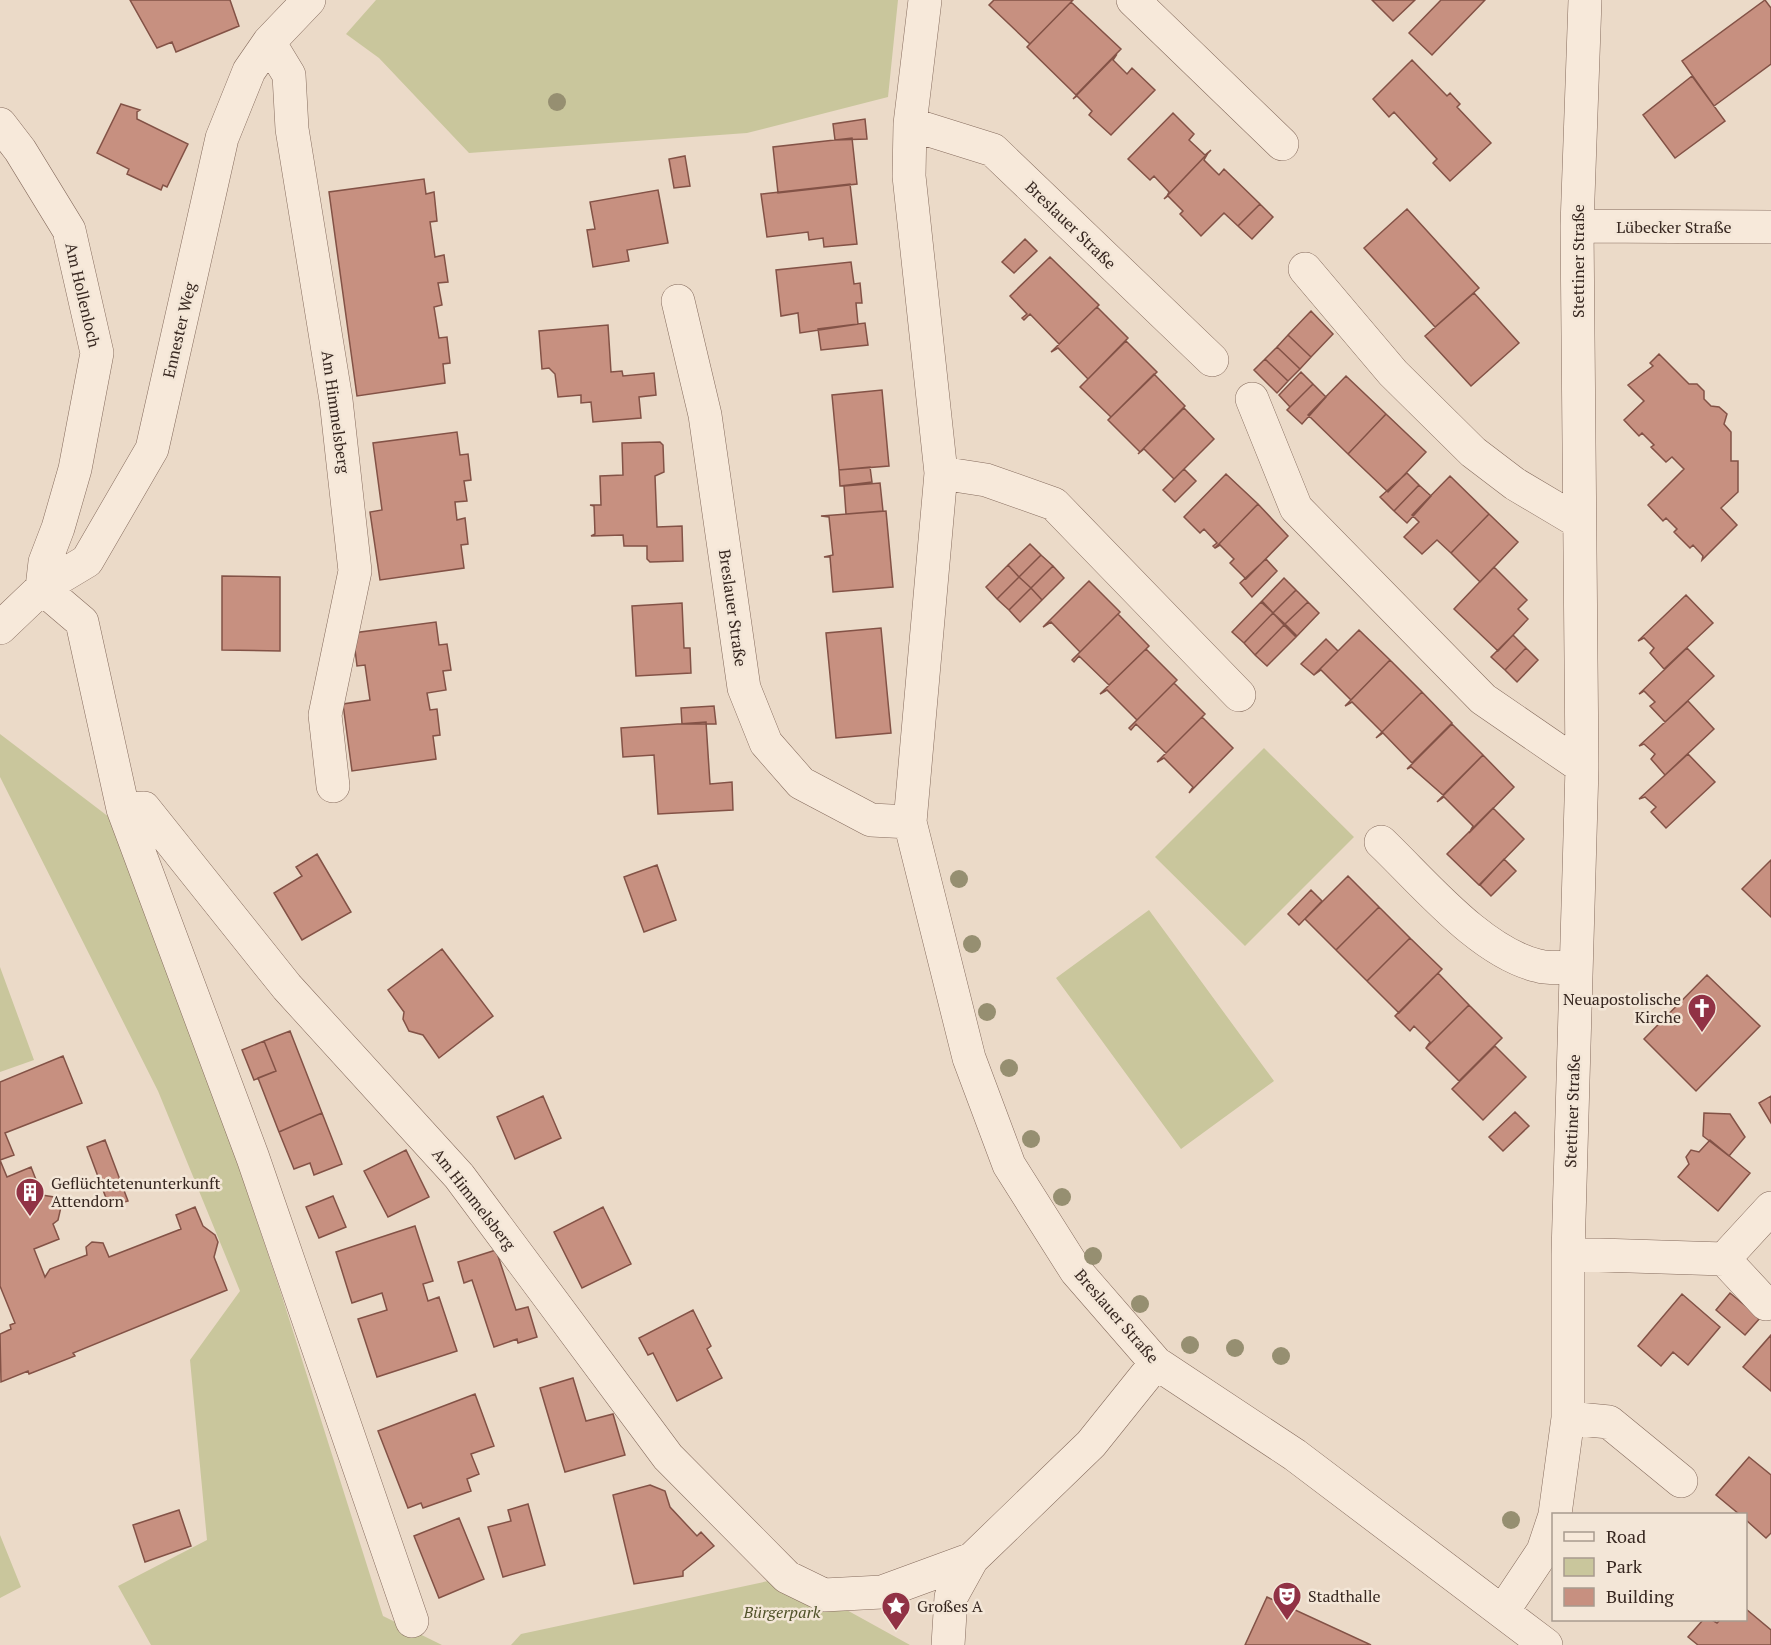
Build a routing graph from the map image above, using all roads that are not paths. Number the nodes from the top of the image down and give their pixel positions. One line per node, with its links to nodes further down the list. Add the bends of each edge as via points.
1 (309, 0): 5 (street, Ennester Weg)
2 (925, 0): 7 (street, Breslauer Straße)
3 (1133, 0): 8 (street)
4 (1585, 0): 9 (street, Stettiner Straße)
5 (269, 42): 17 (street, Ennester Weg, via 249,71 222,138 152,449 87,561); 21 (street, Am Himmelsberg, via 289,75 292,129 336,400 355,571 325,715)
6 (0, 124): 17 (street, Am Hollenloch, via 69,230 97,353 75,469 45,562)
7 (910, 124): 13 (street, Breslauer Straße, via 993,150); 15 (street, Breslauer Straße, via 909,176)
8 (1282, 144)
9 (1577, 226): 10 (street, Lübecker Straße); 16 (street, Stettiner Straße)
10 (1771, 227)
11 (1305, 269): 16 (street, via 1393,373 1473,452 1515,484)
12 (678, 301): 23 (street, Breslauer Straße, via 705,415 744,688 766,743 801,783 871,820)
13 (1212, 360)
14 (1252, 399): 20 (street, via 1296,508 1483,699)
15 (941, 473): 19 (street, via 986,480 1054,504); 23 (street, Breslauer Straße)
16 (1580, 522): 20 (street, Stettiner Straße)
17 (42, 588): 18 (street, Ennester Weg); 22 (street, via 82,622)
18 (0, 628)
19 (1239, 695)
20 (1582, 767): 25 (street, Stettiner Straße)
21 (333, 786)
22 (123, 809): 35 (street, Am Himmelsberg, via 144,808 287,987 459,1176 668,1457 787,1577 824,1595 882,1593); 37 (street, via 254,1158)
23 (910, 822): 30 (street, Breslauer Straße, via 969,1058 1009,1165 1076,1271)
24 (1381, 842): 25 (street, via 1481,938 1508,955 1540,967)
25 (1576, 967): 27 (street, Stettiner Straße)
26 (1771, 1208): 28 (street)
27 (1568, 1254): 28 (street); 31 (street, Stettiner Straße)
28 (1724, 1259): 29 (street)
29 (1766, 1304)
30 (1156, 1363): 35 (street, via 1091,1444); 36 (street, Breslauer Straße, via 1295,1455)
31 (1568, 1418): 32 (street, via 1609,1422); 33 (street, Stettiner Straße)
32 (1681, 1481)
33 (1554, 1513)
34 (1552, 1522): 36 (street, Stettiner Straße, via 1543,1551)
35 (972, 1559): 38 (street, via 951,1597)
36 (1503, 1611): 39 (street, Breslauer Straße)
37 (412, 1621)
38 (948, 1645)
39 (1546, 1645)

